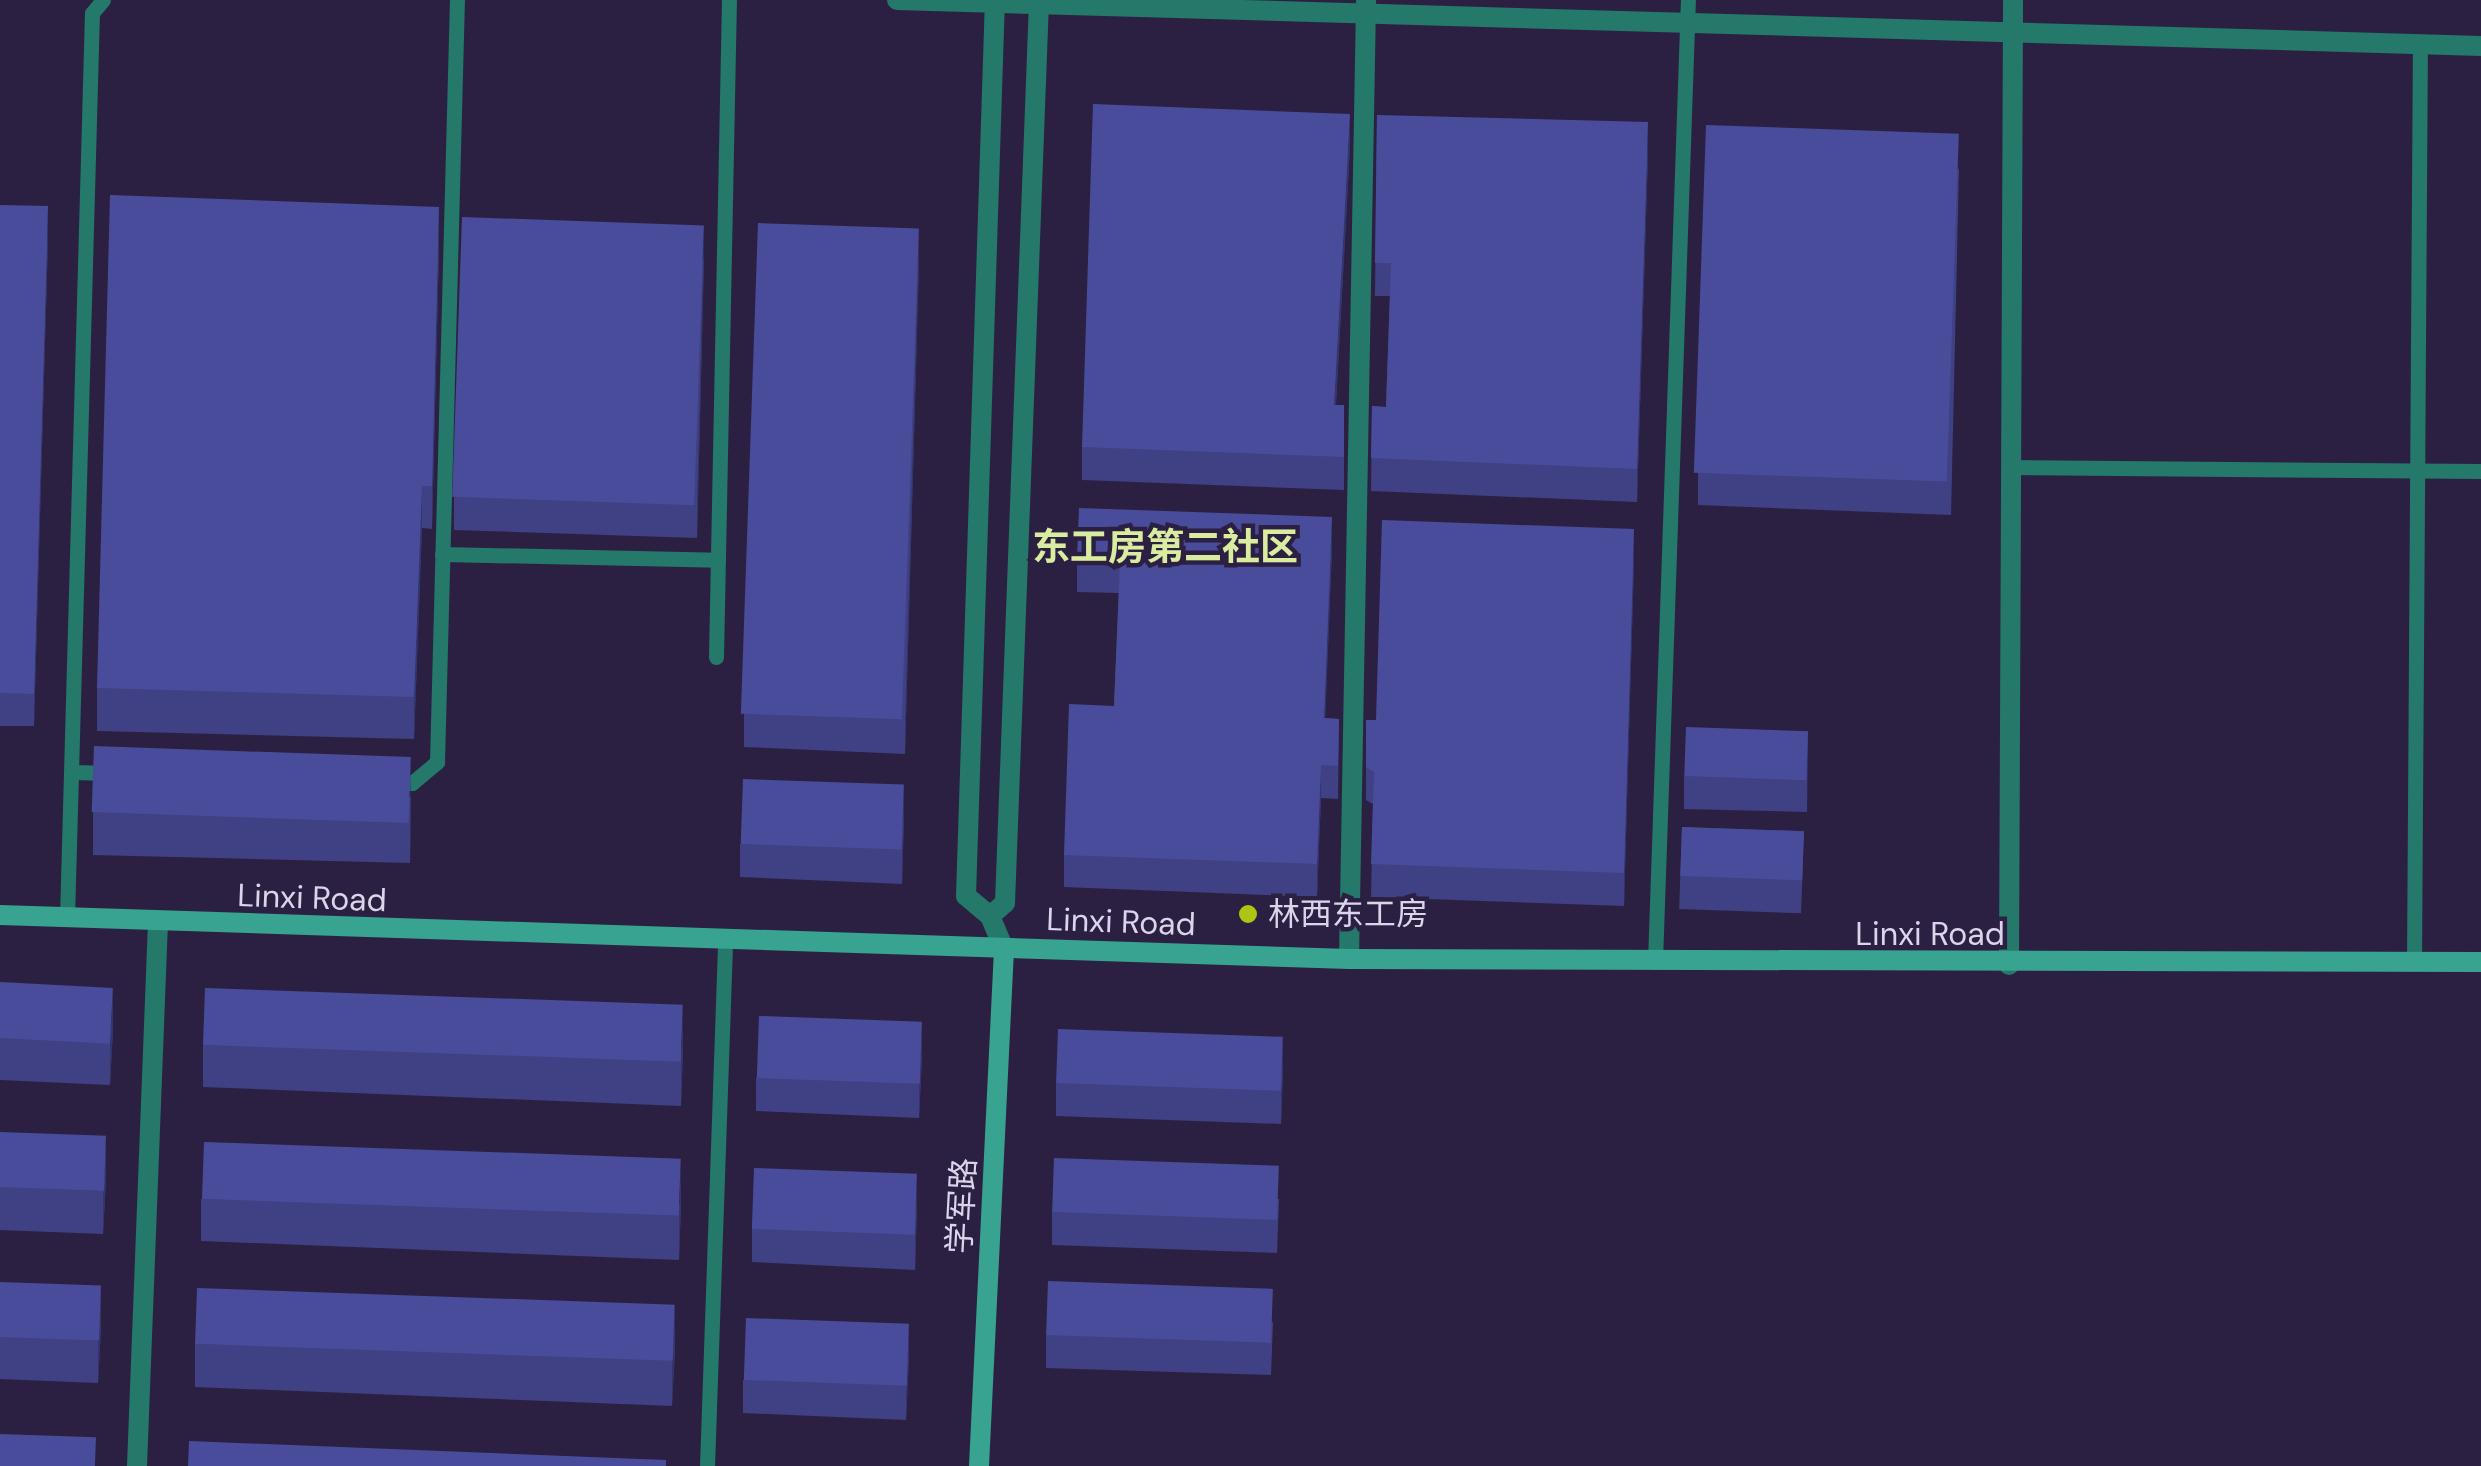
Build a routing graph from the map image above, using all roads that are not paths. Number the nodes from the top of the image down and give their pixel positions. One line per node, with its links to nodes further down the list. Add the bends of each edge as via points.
1 (104, 0): 20 (lane, via 92,13)
2 (456, 0): 17 (lane)
3 (729, 0): 18 (lane)
4 (897, 0): 7 (street)
5 (1688, 0): 10 (lane)
6 (2013, 0): 11 (street)
7 (995, 1): 8 (street); 24 (street, via 966,896)
8 (1039, 2): 9 (street); 24 (street, via 1005,903)
9 (1366, 7): 10 (street); 29 (street)
10 (1688, 23): 11 (street); 30 (lane)
11 (2012, 32): 12 (street); 14 (street)
12 (2420, 44): 13 (street); 15 (lane)
13 (2481, 46)
14 (2010, 467): 15 (lane); 33 (street)
15 (2417, 470): 16 (lane); 32 (lane)
16 (2481, 471)
17 (442, 554): 18 (lane); 22 (lane, via 437,762 412,783)
18 (718, 560): 19 (lane)
19 (716, 656)
20 (72, 772): 21 (lane); 25 (lane)
21 (128, 774)
22 (374, 782)
23 (0, 915): 25 (main road, Linxi Road)
24 (990, 916): 28 (street)
25 (68, 918): 26 (main road, Linxi Road)
26 (158, 922): 27 (main road, Linxi Road); 34 (street)
27 (726, 945): 28 (main road, Linxi Road); 35 (lane)
28 (1004, 949): 29 (main road, Linxi Road); 36 (main road, 学军路)
29 (1349, 959): 30 (main road, Linxi Road)
30 (1655, 962): 33 (main road, Linxi Road)
31 (2481, 962): 32 (main road, Linxi Road)
32 (2414, 963): 33 (main road, Linxi Road)
33 (2009, 965)
34 (137, 1466)
35 (706, 1466)
36 (979, 1466)

